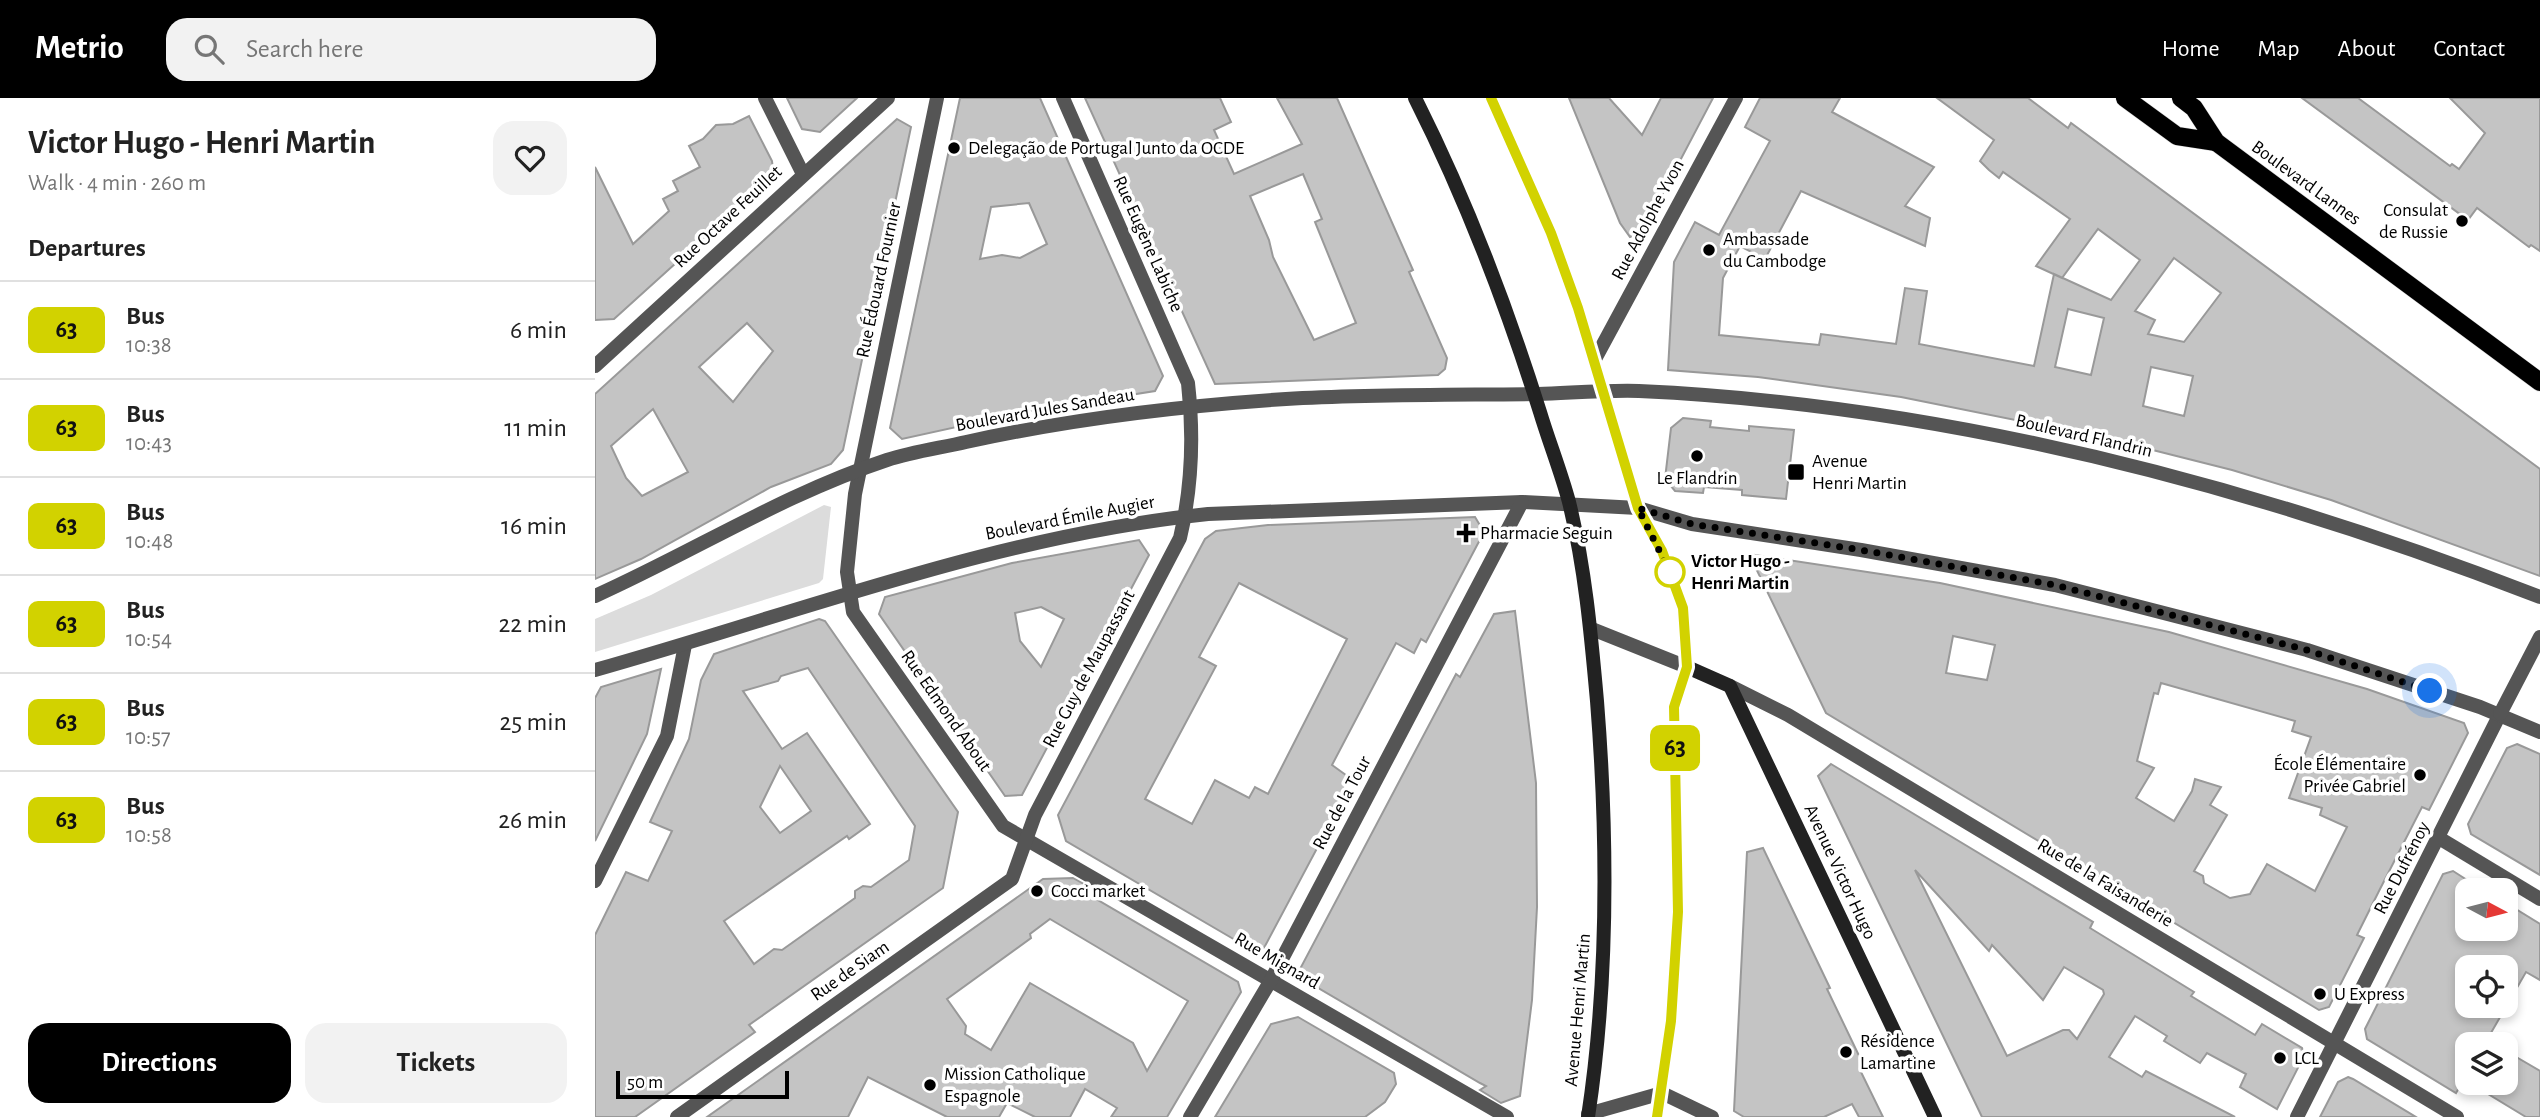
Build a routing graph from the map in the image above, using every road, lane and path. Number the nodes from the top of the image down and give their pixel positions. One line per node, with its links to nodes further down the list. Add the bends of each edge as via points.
1 (765, 98): 11 (street)
2 (888, 98): 11 (street, Rue Octave Feuillet)
3 (937, 98): 18 (street, Rue Édouard Fournier)
4 (1063, 98): 17 (street, Rue Eugène Labiche, via 1188,383)
5 (1415, 98): 16 (main road, Avenue Henri Martin, via 1488,261)
6 (1491, 98): 12 (main road, via 1551,233)
7 (1736, 98): 12 (street, Rue Adolphe Yvon)
8 (2125, 98): 10 (main road, Boulevard Lannes, via 2177,136)
9 (2192, 101): 10 (main road, Boulevard Lannes)
10 (2215, 142): 14 (main road, Boulevard Lannes)
11 (803, 174): 13 (street, Rue Octave Feuillet)
12 (1594, 361): 15 (main road)
13 (595, 366)
14 (2540, 382)
15 (1603, 391): 16 (street, Boulevard Flandrin); 21 (main road); 25 (street, Boulevard Flandrin, via 1890,416 2066,450 2239,493 2419,551)
16 (1534, 394): 17 (street, Boulevard Jules Sandeau, via 1372,394); 20 (main road, Avenue Henri Martin)
17 (1191, 406): 18 (street, Boulevard Jules Sandeau, via 1020,430 890,459); 22 (street, Rue Eugène Labiche)
18 (859, 471): 23 (street, Rue Édouard Fournier, via 847,572); 24 (street, Boulevard Jules Sandeau, via 764,509 666,565)
19 (1522, 502): 20 (street, Boulevard Émile Augier); 22 (street, Boulevard Émile Augier); 38 (street, Rue de la Tour)
20 (1569, 502): 21 (street, Boulevard Émile Augier); 26 (main road, Avenue Henri Martin)
21 (1638, 508): 29 (main road, via 1662,551 1683,608); 32 (street, via 1692,524 2055,585 2307,650)
22 (1185, 516): 23 (street, Boulevard Émile Augier, via 1023,545); 35 (street, Rue Guy de Maupassant, via 1180,538)
23 (850, 592): 28 (street, Boulevard Émile Augier); 35 (street, Rue Edmond About, via 853,612 1003,826)
24 (595, 596)
25 (2540, 597)
26 (1592, 629): 29 (street); 41 (main road, Avenue Henri Martin, via 1605,798 1606,910)
27 (2540, 637): 32 (street, Rue Dufrénoy)
28 (685, 645): 30 (street, Boulevard Émile Augier); 36 (street, via 667,736)
29 (1687, 667): 31 (main road); 40 (main road, via 1674,707 1678,912)
30 (595, 670)
31 (1730, 686): 39 (street, Rue de la Faisanderie, via 1780,710); 47 (main road, Avenue Victor Hugo)
32 (2500, 714): 33 (street); 34 (street, Rue Dufrénoy)
33 (2540, 732)
34 (2439, 838): 37 (street); 39 (street, Rue Dufrénoy)
35 (1026, 840): 38 (street, Rue Mignard); 42 (street, Rue de Siam, via 1012,879)
36 (595, 881)
37 (2540, 899)
38 (1271, 980): 43 (street, Rue de la Tour); 44 (street, Rue Mignard)
39 (2333, 1043): 48 (street, Rue Dufrénoy); 49 (street, Rue de la Faisanderie)
40 (1661, 1093): 41 (street); 45 (main road); 46 (street)
41 (1588, 1115)
42 (677, 1117)
43 (1190, 1117)
44 (1507, 1117)
45 (1657, 1117)
46 (1712, 1117)
47 (1935, 1117)
48 (2297, 1117)
49 (2457, 1117)

